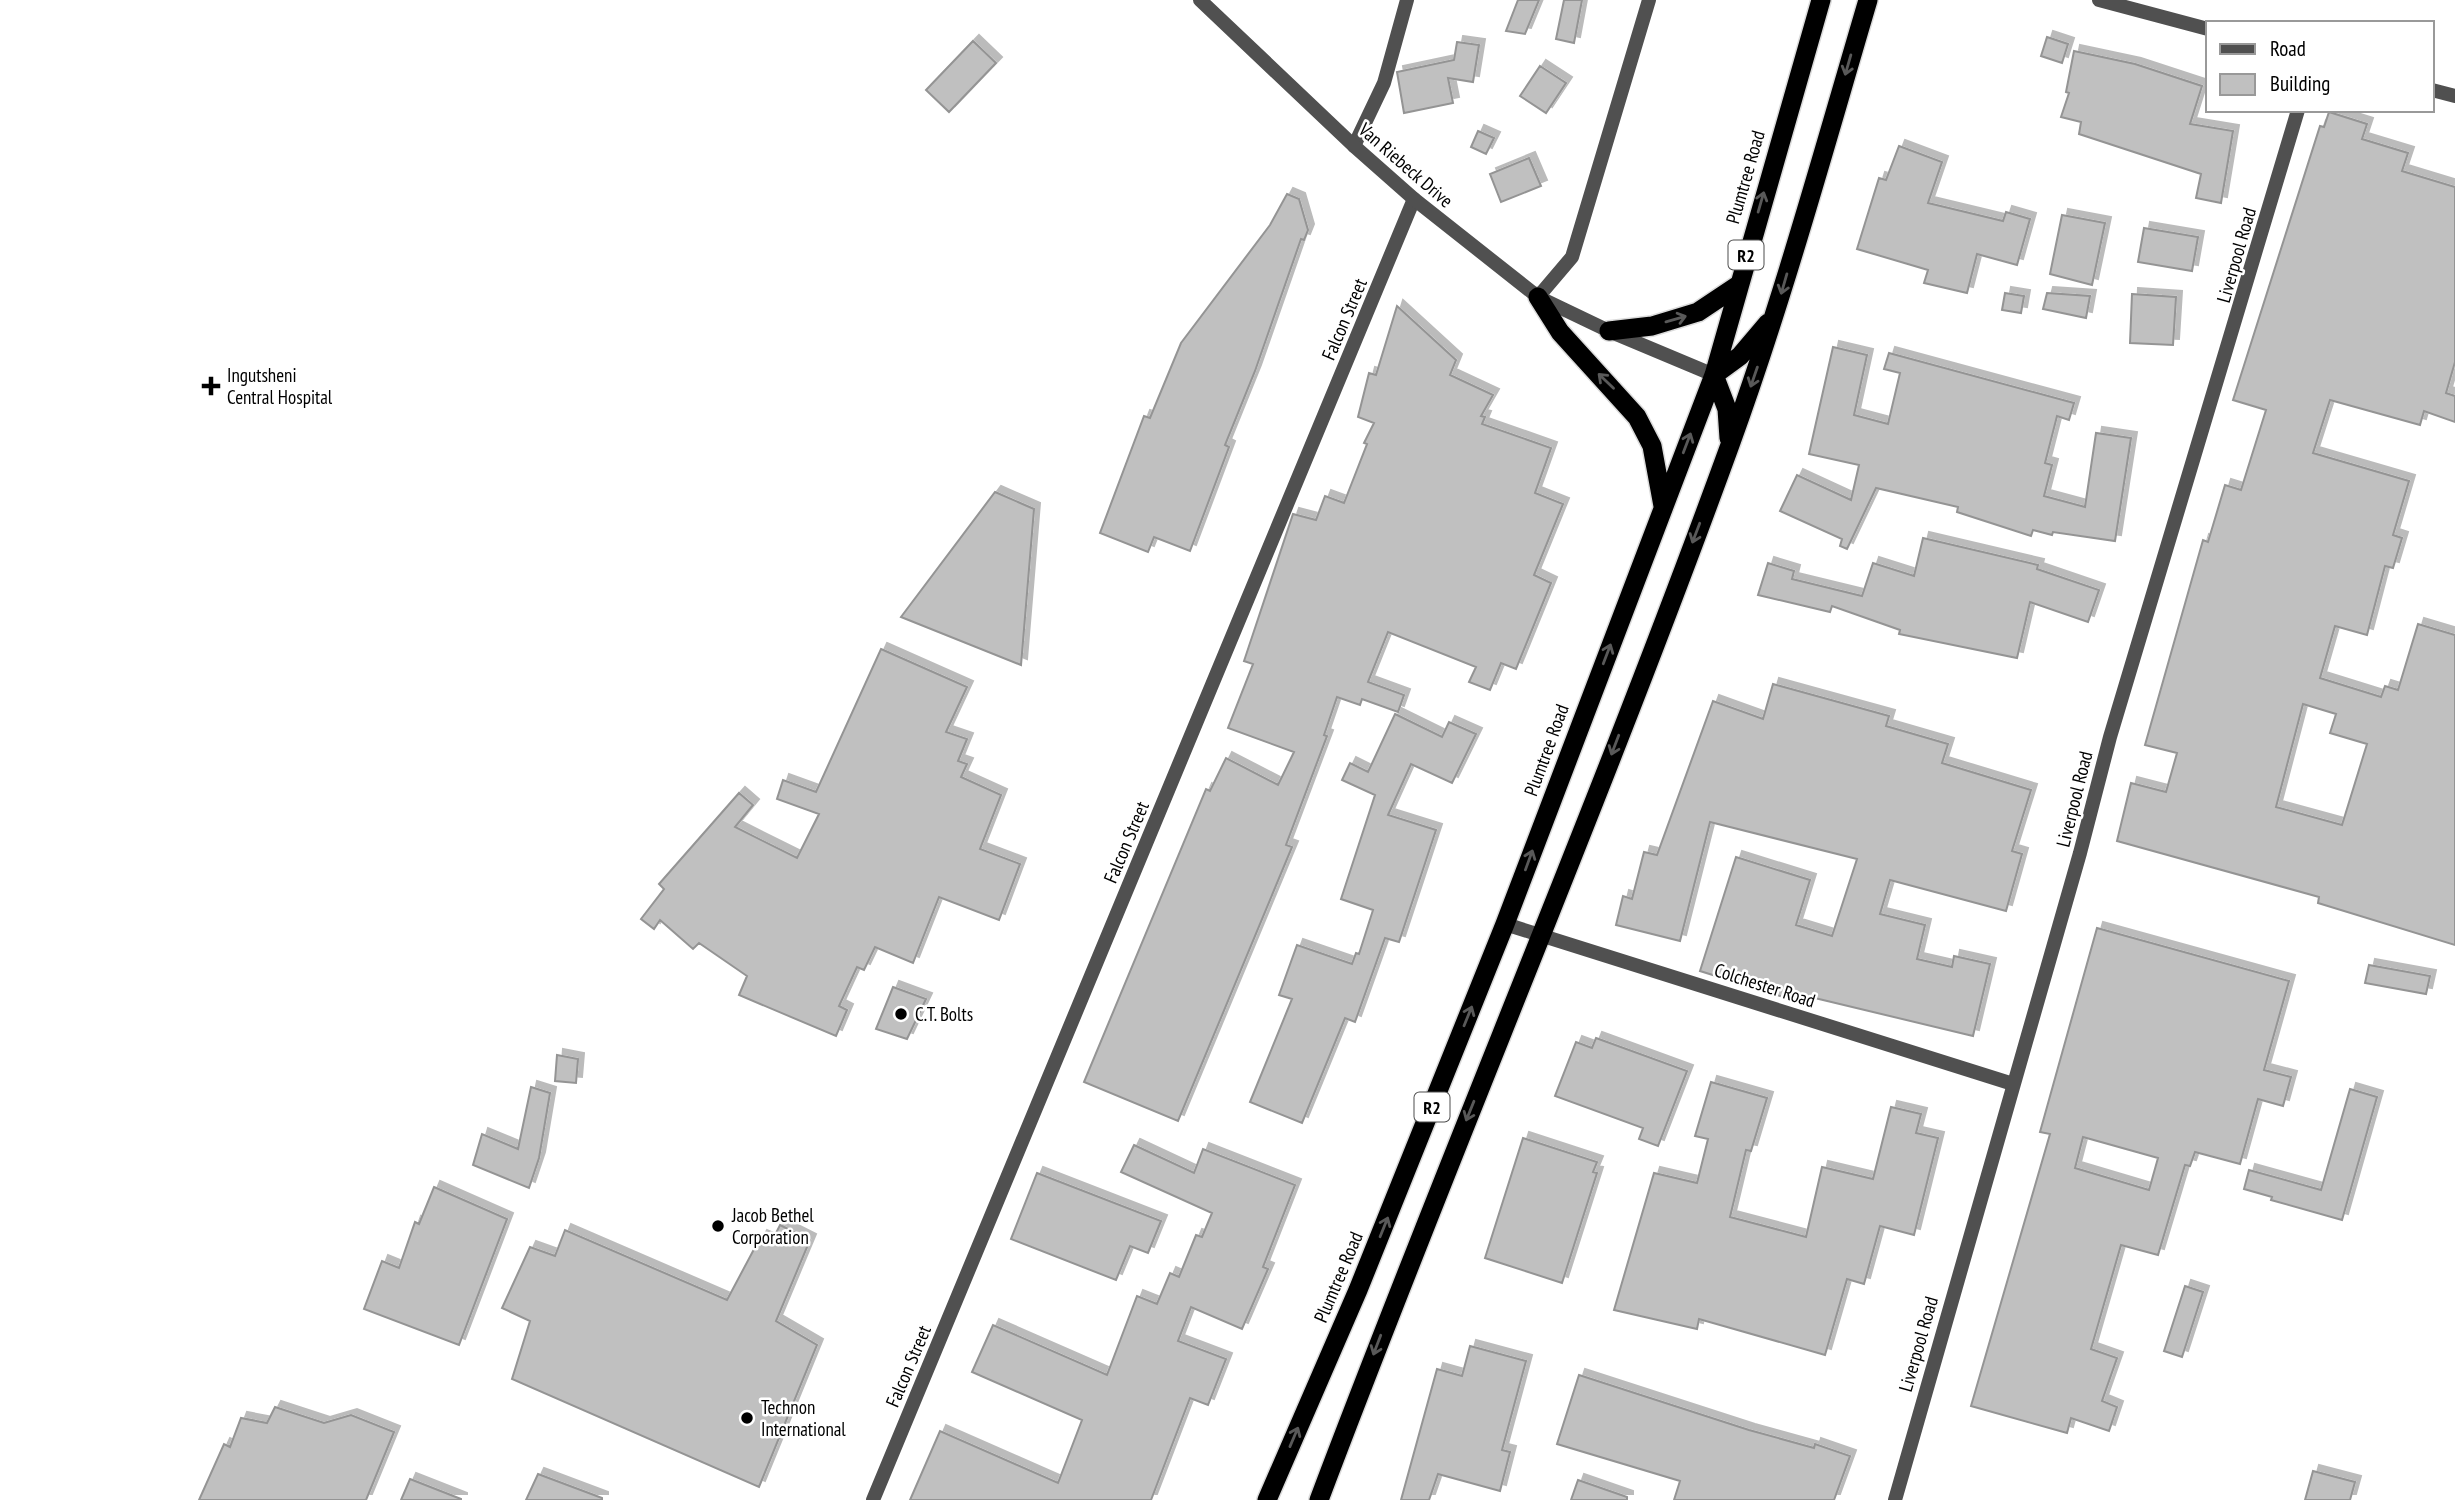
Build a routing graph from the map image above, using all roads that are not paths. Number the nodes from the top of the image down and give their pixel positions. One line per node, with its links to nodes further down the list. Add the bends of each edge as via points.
1 (1200, 0): 11 (street, Van Riebeck Drive)
2 (1407, 0): 11 (street, via 1384,83)
3 (1649, 0): 14 (street, via 1572,257)
4 (1821, 0): 13 (highway, Plumtree Road / R2, one-way to 4)
5 (1868, 0): 15 (highway, R2, one-way to 15)
6 (2099, 0): 7 (street)
7 (2206, 28)
8 (2434, 91): 9 (street)
9 (2455, 96)
10 (2297, 112): 22 (street, Liverpool Road, via 2110,737)
11 (1354, 146): 12 (street, Van Riebeck Drive)
12 (1414, 199): 14 (street, Van Riebeck Drive); 23 (street, Falcon Street)
13 (1737, 286): 16 (highway, one-way to 13, via 1652,326 1698,312); 17 (highway, Plumtree Road / R2)
14 (1538, 297): 16 (street, Van Riebeck Drive); 19 (highway, one-way to 14, via 1652,446 1637,417 1560,332)
15 (1776, 313): 17 (highway, via 1740,356); 18 (highway, R2, one-way to 18)
16 (1609, 331): 17 (street, Van Riebeck Drive)
17 (1714, 375): 18 (highway, via 1727,409); 19 (highway, Plumtree Road / R2, one-way to 17)
18 (1730, 446): 21 (highway, R2, one-way to 21)
19 (1663, 507): 20 (highway, Plumtree Road / R2, one-way to 19)
20 (1506, 924): 21 (street, Colchester Road); 24 (highway, Plumtree Road / R2, one-way to 20, via 1358,1290)
21 (1542, 934): 22 (street, Colchester Road); 25 (highway, R2, one-way to 25, via 1401,1282)
22 (2013, 1084): 26 (street, Liverpool Road)
23 (873, 1500)
24 (1267, 1500)
25 (1319, 1500)
26 (1895, 1500)

